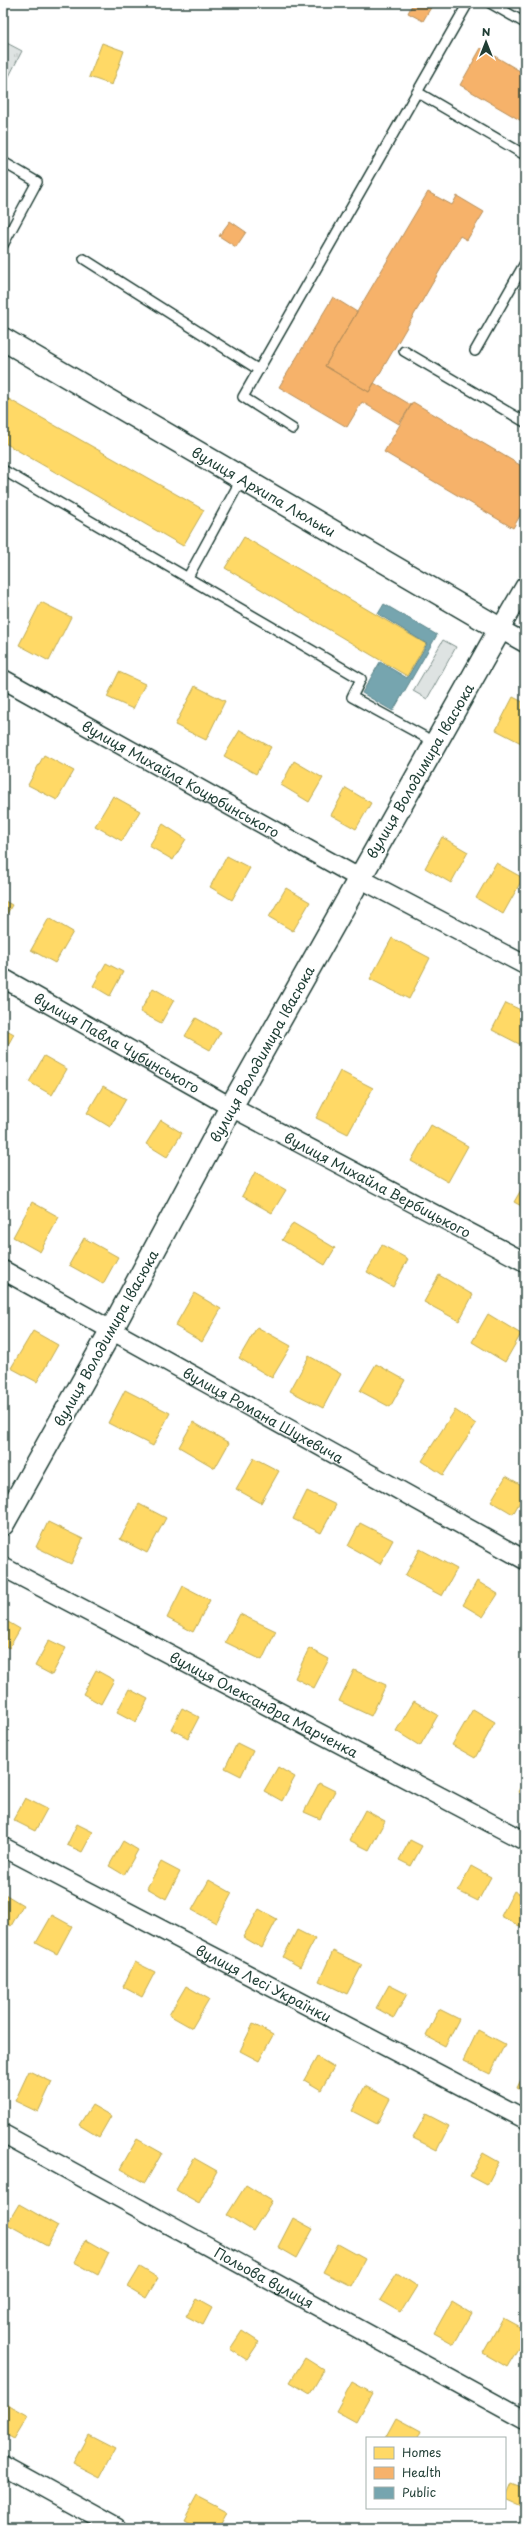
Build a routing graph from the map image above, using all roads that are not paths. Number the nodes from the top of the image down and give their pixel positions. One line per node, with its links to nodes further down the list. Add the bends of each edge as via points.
1 (468, 3): 4 (lane)
2 (490, 3): 3 (lane)
3 (525, 24)
4 (417, 92): 5 (lane); 13 (lane)
5 (525, 155)
6 (3, 162): 7 (lane, via 37,182)
7 (3, 245)
8 (84, 260): 13 (lane)
9 (525, 263): 12 (lane)
10 (3, 339): 17 (street, вулиця Архипа Люльки)
11 (404, 351): 14 (lane)
12 (475, 351)
13 (259, 370): 15 (lane, via 243,397)
14 (525, 422)
15 (293, 428)
16 (3, 470): 18 (lane)
17 (242, 478): 18 (lane); 20 (street, вулиця Архипа Люльки)
18 (188, 577): 23 (lane, via 361,679 352,697)
19 (525, 586): 20 (street, вулиця Володимира Івасюка)
20 (500, 630): 21 (street, вулиця Архипа Люльки); 23 (street, вулиця Володимира Івасюка)
21 (525, 643)
22 (3, 679): 24 (street, вулиця Михайла Коцюбинського)
23 (436, 743): 24 (street, вулиця Володимира Івасюка)
24 (359, 878): 25 (street, вулиця Михайла Коцюбинського); 27 (street, вулиця Володимира Івасюка)
25 (525, 965)
26 (3, 978): 27 (street, вулиця Павла Чубинського)
27 (231, 1107): 28 (street, вулиця Михайла Вербицького); 30 (street, вулиця Володимира Івасюка)
28 (525, 1262)
29 (3, 1270): 30 (street, вулиця Романа Шухевича)
30 (111, 1331): 31 (street, вулиця Володимира Івасюка); 32 (street, вулиця Романа Шухевича)
31 (3, 1524)
32 (525, 1560)
33 (3, 1567): 34 (street, вулиця Олександра Марченка)
34 (525, 1841)
35 (3, 1847): 36 (street, вулиця Лесі Українки)
36 (525, 2119)
37 (3, 2134): 38 (street, Польова вулиця)
38 (525, 2420)
39 (3, 2465): 40 (street)
40 (117, 2528)

